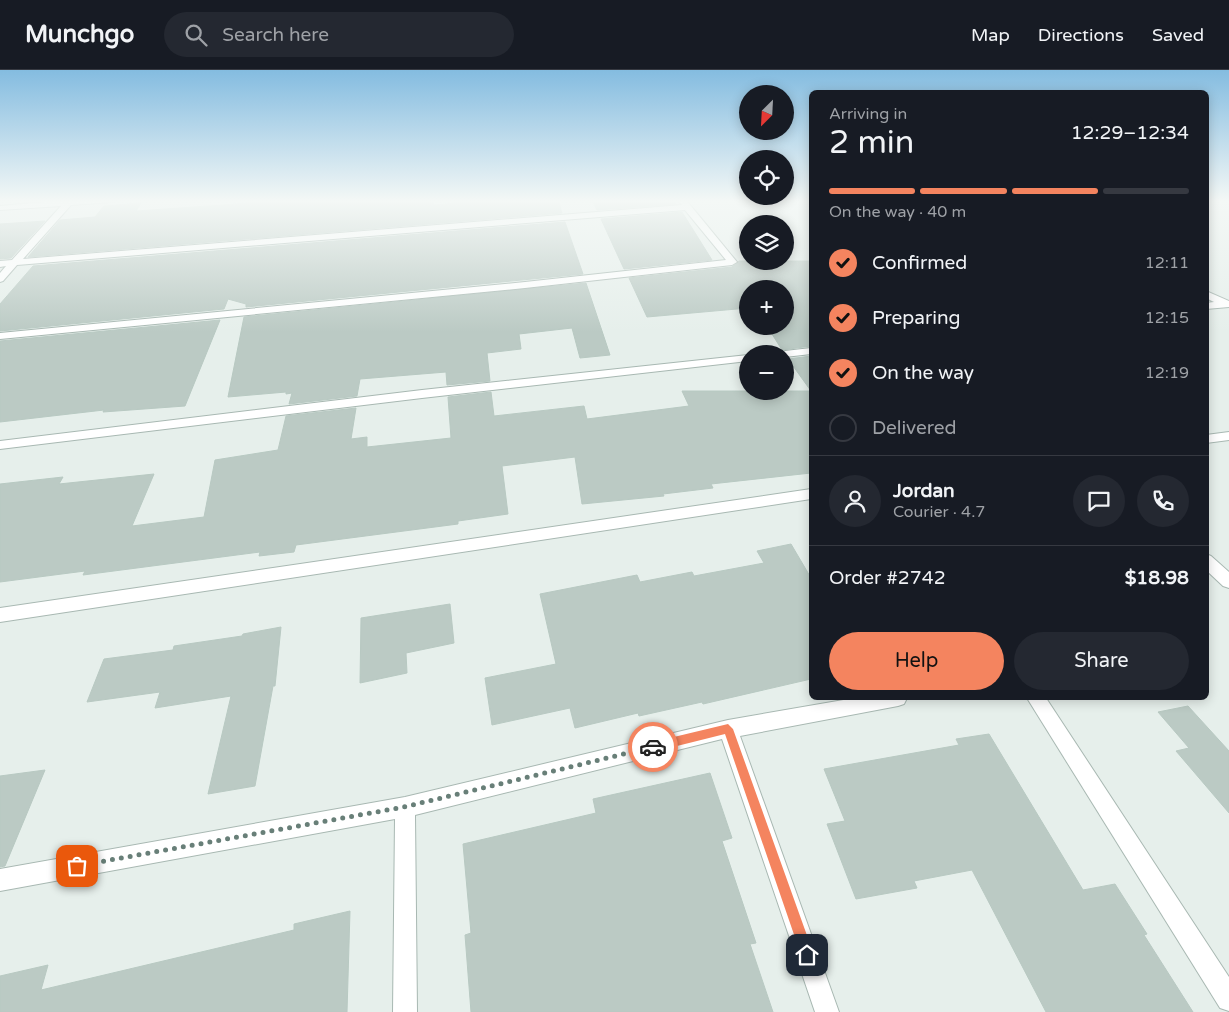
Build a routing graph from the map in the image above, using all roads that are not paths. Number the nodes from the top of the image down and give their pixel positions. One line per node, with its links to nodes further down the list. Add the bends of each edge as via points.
1 (31, 244): 4 (street)
2 (231, 244): 4 (street)
3 (717, 244): 10 (street, via 732,262)
4 (14, 263): 5 (street); 6 (street)
5 (0, 264)
6 (0, 279)
7 (1209, 296): 8 (street)
8 (1226, 304): 9 (street)
9 (1209, 306)
10 (0, 336)
11 (809, 351): 12 (street)
12 (794, 353)
13 (739, 359): 16 (street)
14 (1229, 436): 15 (street)
15 (1209, 439)
16 (0, 445)
17 (809, 494): 20 (street)
18 (1209, 563): 19 (street)
19 (1229, 582)
20 (0, 615)
21 (887, 700): 23 (street)
22 (1037, 700): 26 (street)
23 (728, 729): 24 (street); 28 (street)
24 (404, 807): 25 (street); 27 (street)
25 (0, 880)
26 (1229, 998)
27 (405, 1012)
28 (827, 1012)

